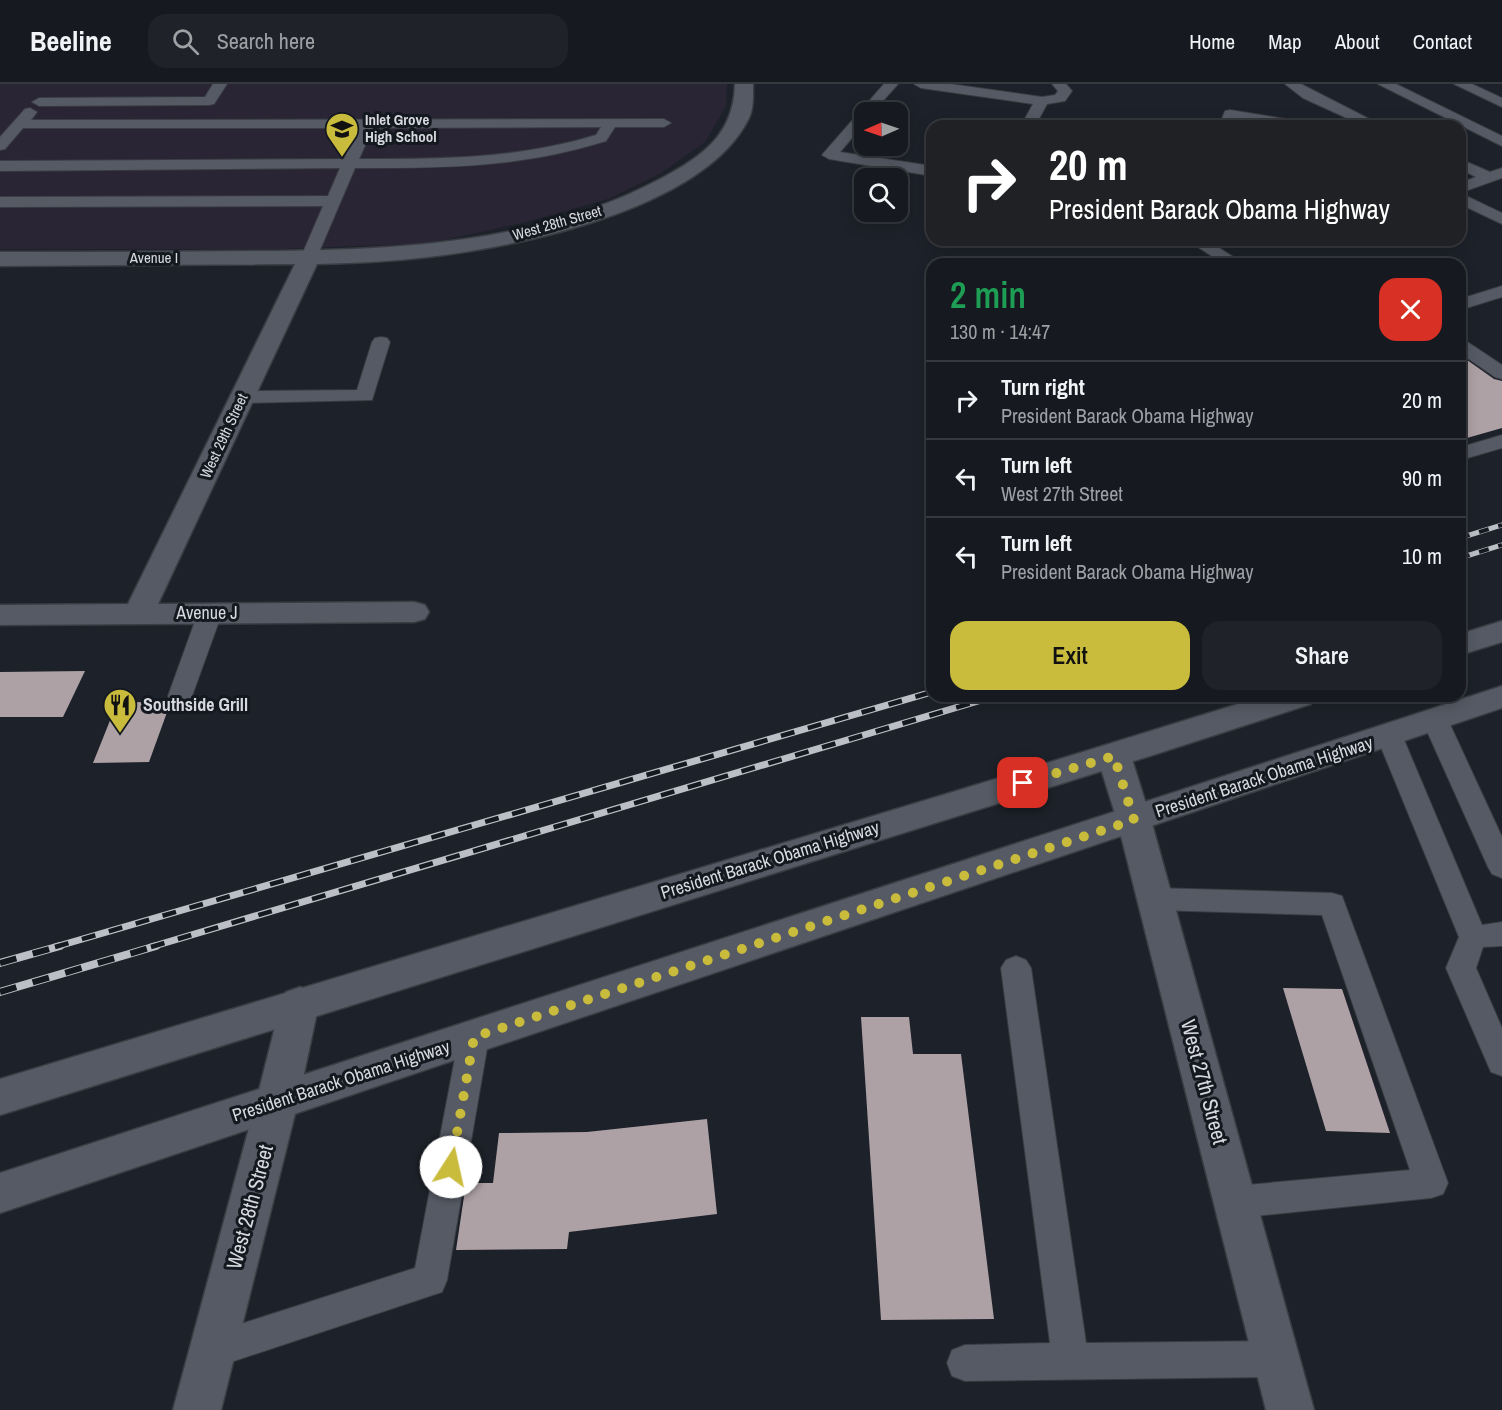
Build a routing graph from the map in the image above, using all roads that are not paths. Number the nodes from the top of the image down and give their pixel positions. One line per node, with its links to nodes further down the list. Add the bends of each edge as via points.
1 (55, 84): 11 (lane)
2 (220, 84): 11 (lane, via 209,101)
3 (744, 84): 38 (street, West 28th Street, via 739,120 708,157 686,173 616,206 502,239 444,249)
4 (891, 84): 12 (lane)
5 (921, 84): 10 (lane)
6 (1059, 84): 10 (lane, via 1065,91 1060,98)
7 (1292, 84): 17 (lane)
8 (1385, 84): 18 (lane)
9 (1461, 84): 13 (lane)
10 (1042, 101): 14 (lane)
11 (39, 102): 21 (lane)
12 (875, 102)
13 (1502, 103)
14 (1031, 120)
15 (1228, 120): 16 (lane, via 1230,114)
16 (1268, 120)
17 (1363, 120)
18 (1458, 120)
19 (611, 123): 20 (lane); 22 (lane); 27 (lane, via 601,138 538,155 467,163)
20 (664, 123)
21 (20, 124): 22 (lane); 26 (lane)
22 (367, 124): 27 (lane)
23 (1466, 124): 25 (lane)
24 (854, 127): 30 (lane, via 829,155)
25 (1502, 142)
26 (0, 146)
27 (350, 163): 28 (lane); 33 (lane)
28 (0, 166)
29 (1466, 166): 31 (lane)
30 (926, 170)
31 (1496, 175): 32 (lane)
32 (1466, 186)
33 (333, 201): 35 (lane); 38 (lane)
34 (1466, 201): 36 (lane)
35 (0, 202)
36 (1502, 219)
37 (1205, 246): 39 (lane)
38 (309, 257): 40 (street, Avenue I); 46 (street, West 29th Street)
39 (1226, 258)
40 (0, 259)
41 (1502, 291): 42 (lane)
42 (1466, 303)
43 (381, 342): 46 (lane, via 365,396)
44 (1466, 349): 45 (lane)
45 (1502, 373)
46 (242, 397): 50 (street, West 29th Street)
47 (1502, 441): 48 (lane)
48 (1466, 452)
49 (414, 612): 51 (street, Avenue J)
50 (138, 614): 51 (street, Avenue J); 52 (street, Avenue J)
51 (210, 614): 55 (lane)
52 (0, 615)
53 (1502, 631): 54 (street)
54 (1466, 643)
55 (180, 696)
56 (1502, 697): 58 (street, President Barack Obama Highway)
57 (1281, 702): 60 (street, President Barack Obama Highway)
58 (1435, 720): 59 (street, President Barack Obama Highway); 62 (lane)
59 (1389, 735): 61 (street, President Barack Obama Highway); 65 (lane)
60 (1114, 756): 61 (street, West 27th Street); 67 (street, President Barack Obama Highway)
61 (1134, 820): 63 (street, West 27th Street); 68 (street, President Barack Obama Highway)
62 (1502, 867)
63 (1155, 898): 73 (street, West 27th Street); 73 (lane, via 1332,904 1431,1183)
64 (1502, 934): 65 (lane)
65 (1473, 937): 69 (lane, via 1461,968)
66 (1016, 968): 76 (lane)
67 (300, 1003): 70 (street, President Barack Obama Highway); 71 (street, West 28th Street)
68 (474, 1037): 71 (street, President Barack Obama Highway); 74 (lane, via 430,1280)
69 (1502, 1063)
70 (0, 1097)
71 (277, 1102): 72 (street, President Barack Obama Highway); 74 (street, West 28th Street)
72 (0, 1193)
73 (1236, 1202): 75 (street, West 27th Street)
74 (213, 1350): 78 (street, West 28th Street)
75 (1277, 1359): 76 (lane); 79 (street, West 27th Street)
76 (1071, 1361): 77 (lane)
77 (965, 1363)
78 (197, 1410)
79 (1290, 1410)

